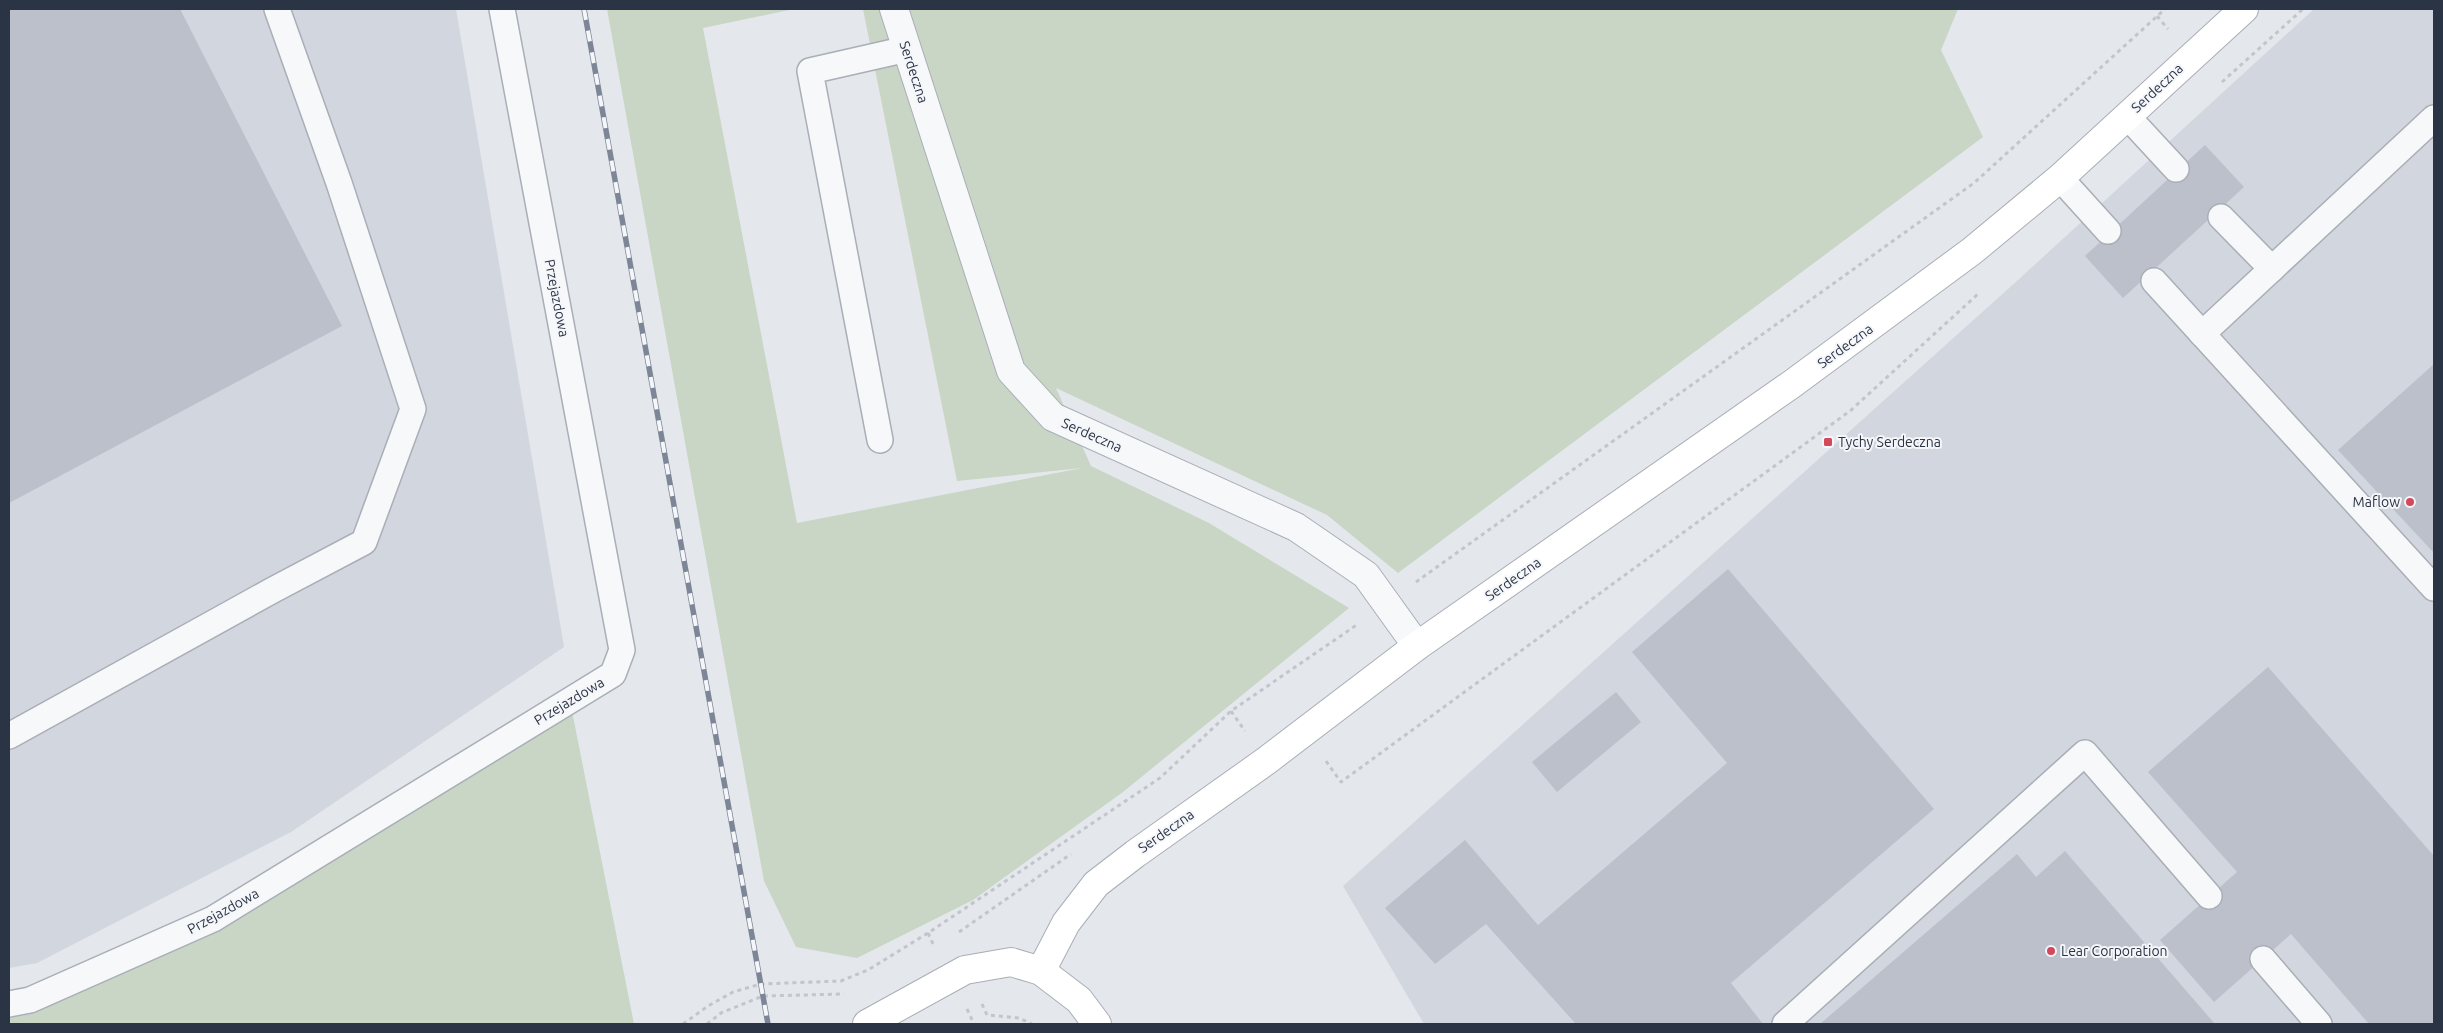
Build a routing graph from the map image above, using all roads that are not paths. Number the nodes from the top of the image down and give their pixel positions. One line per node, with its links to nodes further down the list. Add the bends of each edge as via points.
1 (277, 9): 18 (lane, via 336,174 413,409 410,418 364,542)
2 (502, 9): 22 (lane, Przejazdowa, via 622,650 613,674 213,919 30,1000)
3 (894, 9): 5 (street, Serdeczna)
4 (2244, 9): 6 (street, Serdeczna)
5 (907, 49): 15 (lane, via 810,71); 17 (street, Serdeczna, via 1011,371 1053,417 1296,527 1366,575)
6 (2127, 116): 8 (lane); 9 (street, Serdeczna)
7 (2434, 118): 12 (lane)
8 (2176, 169)
9 (2060, 178): 11 (lane); 17 (street, Serdeczna, via 1972,251 1875,324)
10 (2221, 218): 12 (lane)
11 (2108, 231)
12 (2272, 269): 14 (lane)
13 (2154, 281): 14 (lane)
14 (2202, 334): 16 (lane)
15 (880, 440)
16 (2434, 588)
17 (1417, 646): 21 (street, Serdeczna, via 1096,884 1066,923)
18 (9, 736)
19 (2210, 896): 25 (lane, via 2085,754)
20 (2263, 959): 26 (lane)
21 (1041, 971): 23 (street, via 1011,962 965,970); 24 (street, via 1079,1000)
22 (9, 1004)
23 (867, 1024)
24 (1097, 1024)
25 (1785, 1024)
26 (2319, 1024)

